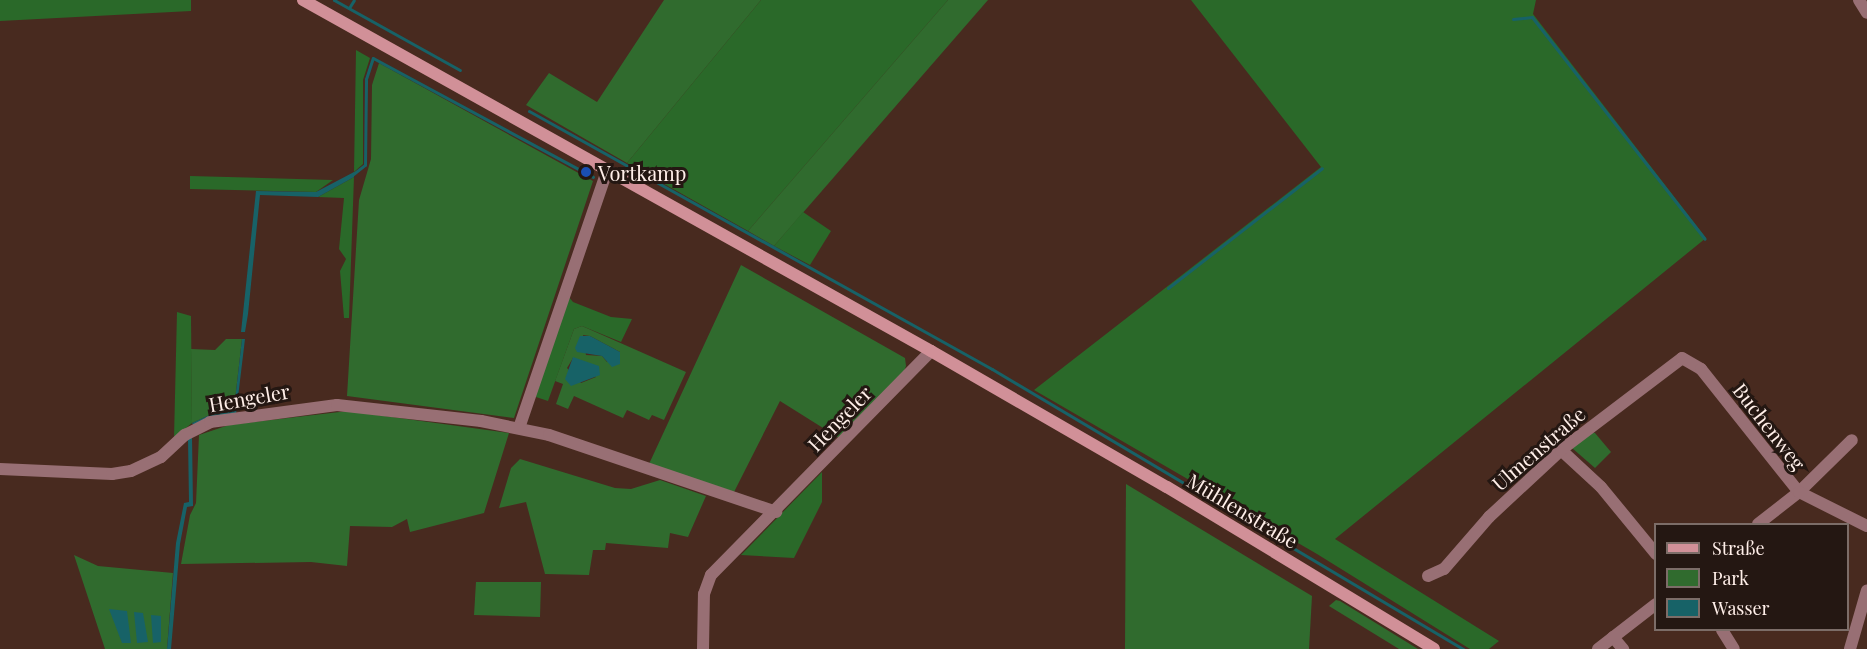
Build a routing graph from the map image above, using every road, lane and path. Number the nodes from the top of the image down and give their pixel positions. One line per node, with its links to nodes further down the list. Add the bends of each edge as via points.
1 (303, 0): 4 (main road, Mühlenstraße)
2 (1859, 0): 3 (street)
3 (1867, 13)
4 (607, 171): 5 (main road, Mühlenstraße); 7 (street)
5 (931, 351): 12 (street, Hengeler); 22 (main road, Mühlenstraße)
6 (1682, 358): 9 (street, Ulmenstraße); 11 (street, Buchenweg, via 1701,369)
7 (519, 428): 10 (street, Hengeler, via 323,405 210,422 185,435 161,457 131,471 112,474); 12 (street, Hengeler)
8 (1852, 440): 11 (street)
9 (1561, 450): 15 (street, via 1601,487); 16 (street, Ulmenstraße, via 1489,518 1444,569)
10 (0, 469)
11 (1799, 492): 13 (street); 14 (street, Buchenweg)
12 (776, 512): 21 (street, Hengeler, via 706,584)
13 (1760, 523)
14 (1867, 526)
15 (1654, 552)
16 (1428, 576)
17 (1867, 590): 26 (street)
18 (1654, 606): 20 (street)
19 (1723, 631): 25 (street)
20 (1613, 637): 23 (street); 24 (street)
21 (703, 649)
22 (1434, 649)
23 (1598, 649)
24 (1623, 649)
25 (1734, 649)
26 (1850, 649)

